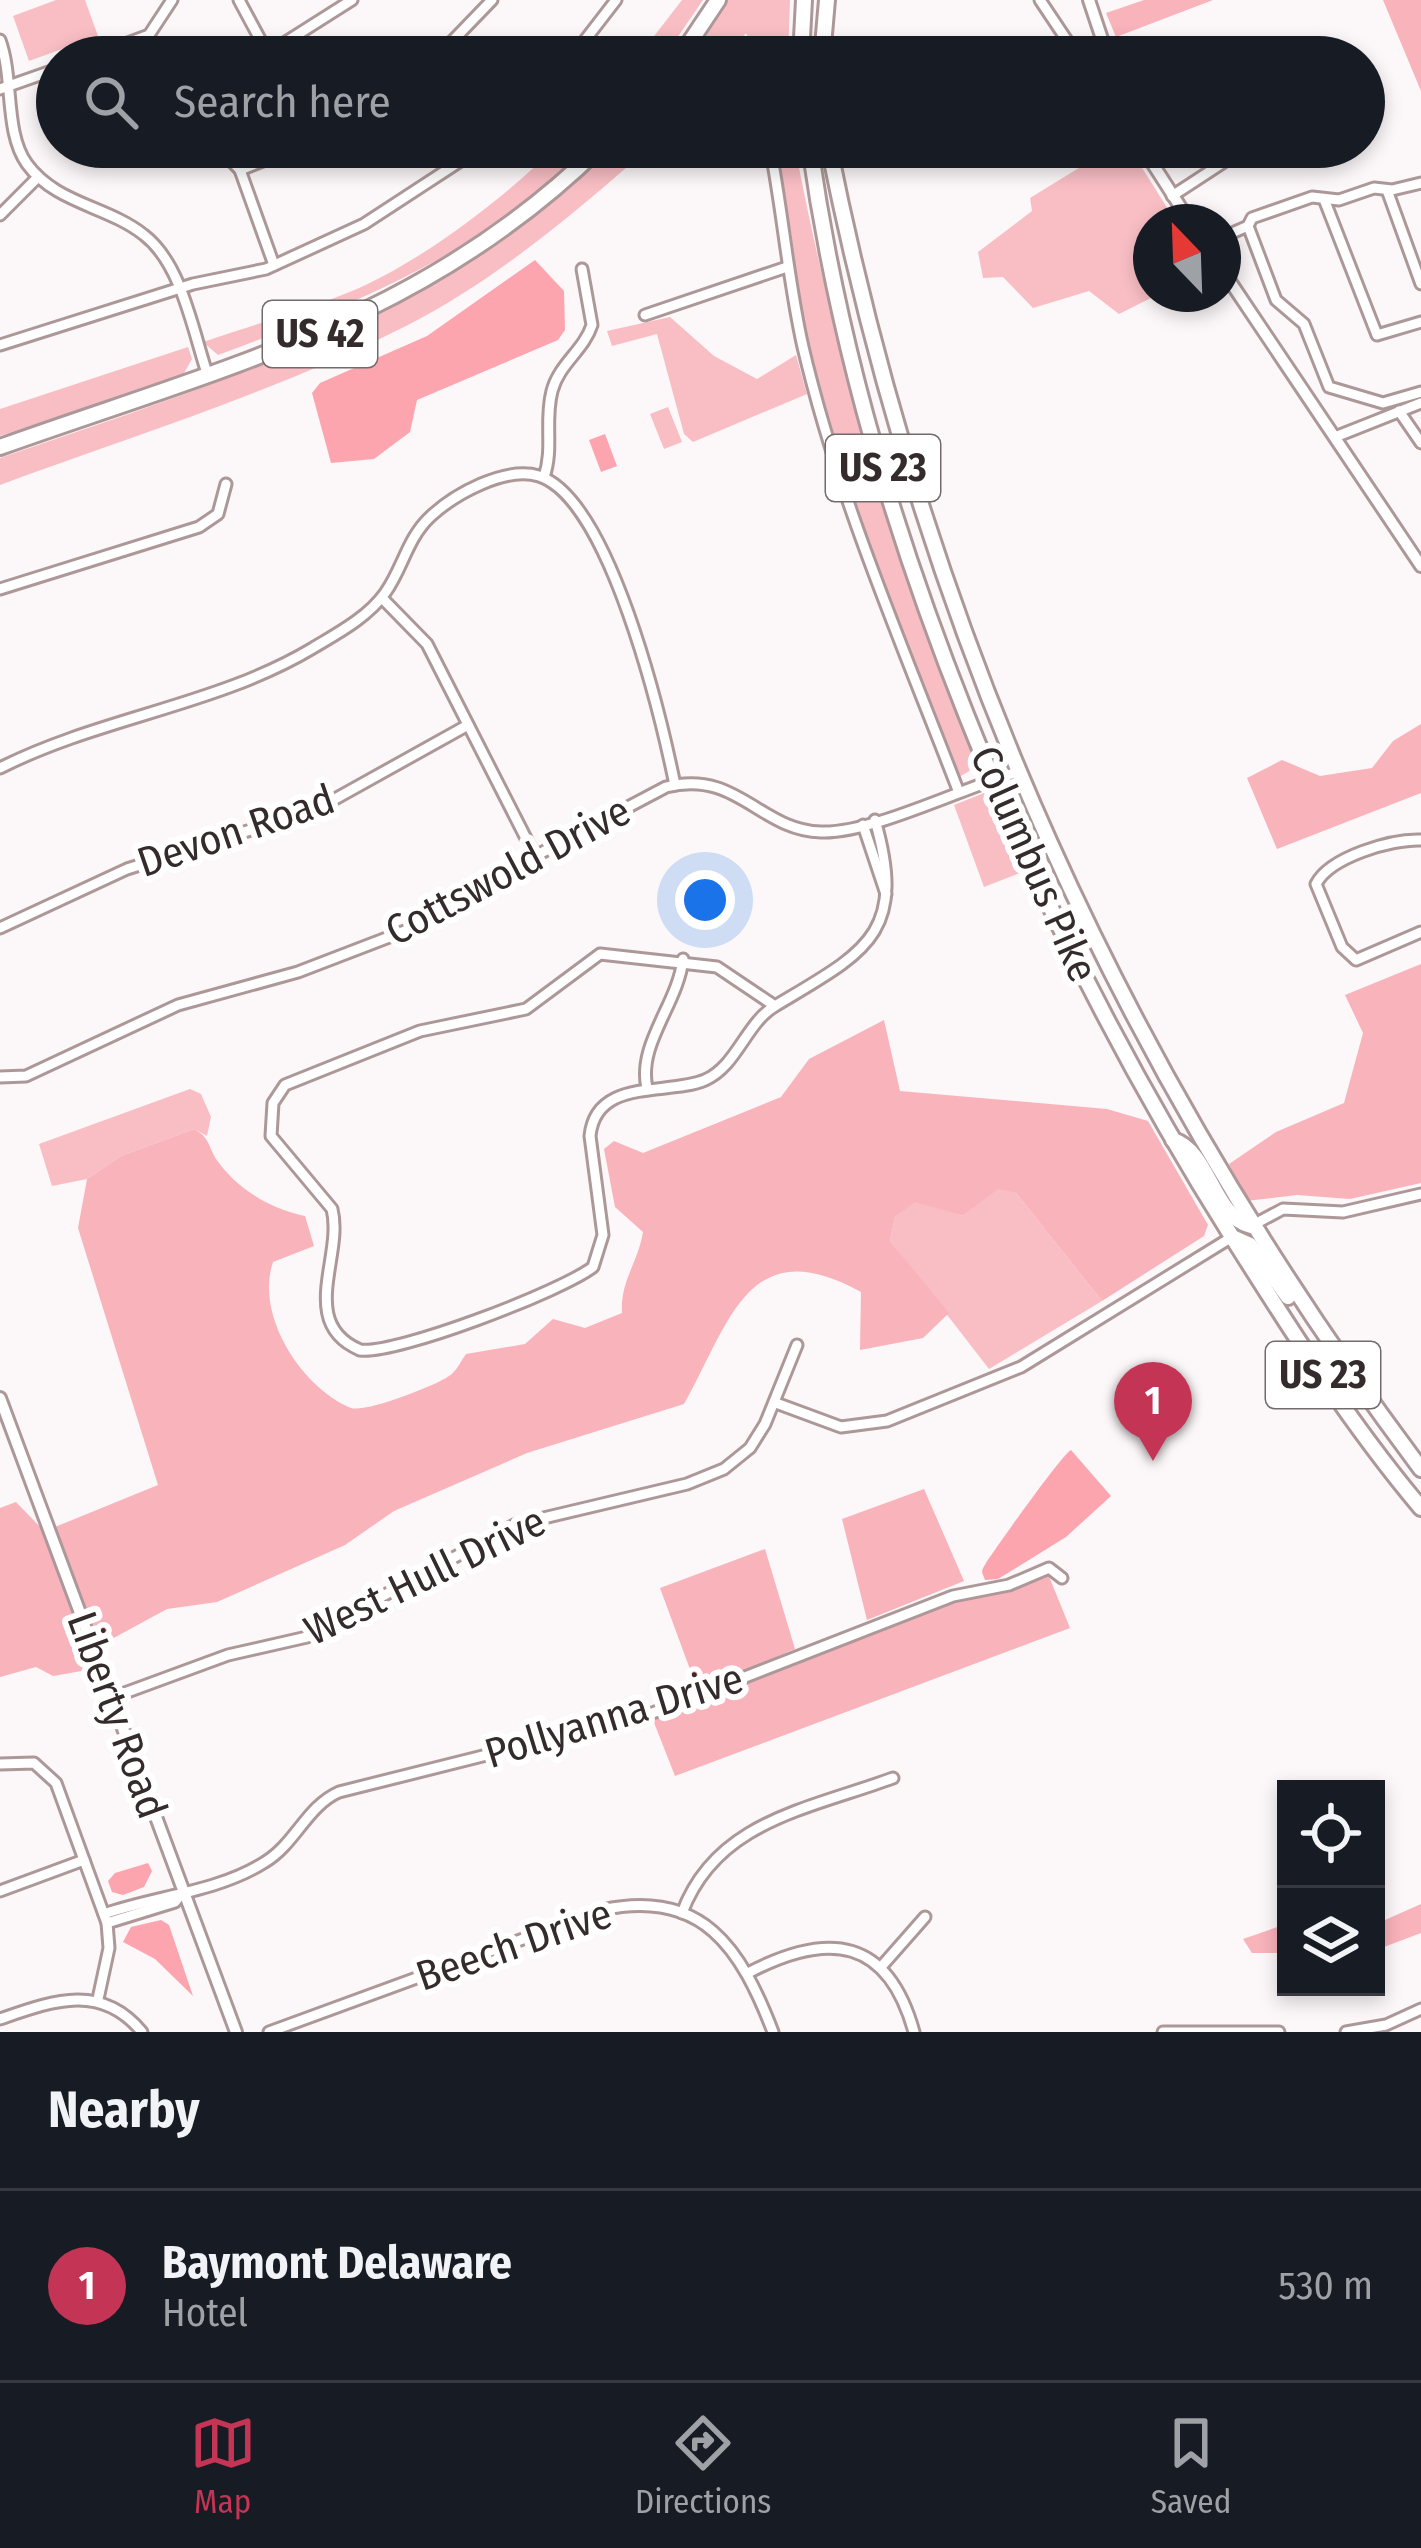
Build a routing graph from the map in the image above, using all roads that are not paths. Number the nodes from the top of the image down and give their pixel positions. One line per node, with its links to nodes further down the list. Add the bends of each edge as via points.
1 (172, 0): 11 (street)
2 (239, 0): 12 (street)
3 (352, 0): 13 (street)
4 (492, 0): 14 (street)
5 (616, 0): 15 (street)
6 (718, 0): 16 (highway)
7 (804, 0): 17 (highway)
8 (827, 0): 18 (highway)
9 (1040, 0): 19 (street)
10 (1089, 0): 20 (street)
11 (146, 36)
12 (256, 36)
13 (296, 36)
14 (457, 36)
15 (588, 36)
16 (694, 36)
17 (803, 36)
18 (824, 36)
19 (1064, 36)
20 (1101, 36)
21 (0, 40): 23 (street)
22 (36, 76): 23 (street)
23 (12, 85): 24 (street); 34 (street, via 19,149)
24 (0, 89)
25 (245, 168): 33 (street)
26 (450, 168): 43 (street, via 364,224)
27 (576, 168): 52 (highway, US 42, via 431,279 311,338)
28 (773, 168): 44 (street)
29 (814, 168): 69 (highway, Columbus Pike / US 23, via 866,411)
30 (834, 168): 68 (highway, Columbus Pike / US 23, via 889,400)
31 (1155, 168): 37 (street)
32 (1215, 168): 37 (street)
33 (240, 170): 43 (street)
34 (38, 177): 40 (street); 47 (street, via 145,235)
35 (1421, 183): 36 (street)
36 (1388, 190): 38 (street); 46 (street)
37 (1172, 196): 39 (street)
38 (1324, 199): 41 (street, via 1301,200); 50 (street, via 1377,335)
39 (1178, 204)
40 (0, 214)
41 (1248, 226): 42 (street); 53 (street, via 1276,300 1304,324)
42 (1241, 229)
43 (274, 266): 47 (street)
44 (787, 267): 49 (street); 71 (street, via 856,526)
45 (582, 269): 61 (street, via 592,325 553,386)
46 (1421, 284)
47 (178, 289): 51 (street); 52 (street)
48 (1241, 298): 55 (street)
49 (645, 315)
50 (1421, 322)
51 (0, 345)
52 (208, 376): 60 (highway, US 42)
53 (1330, 387): 54 (street, via 1383,403); 55 (street)
54 (1421, 392)
55 (1308, 398): 58 (street)
56 (1421, 403): 57 (street)
57 (1399, 411): 58 (street); 59 (street)
58 (1335, 437): 63 (street)
59 (1421, 443)
60 (0, 447)
61 (544, 477): 65 (street, via 501,476 438,510 414,536); 70 (street, via 601,546 653,688)
62 (226, 484): 64 (street, via 218,514 199,527)
63 (1421, 566)
64 (0, 590)
65 (382, 598): 66 (street, via 422,636); 67 (street, via 268,672 77,733)
66 (468, 725): 75 (street); 79 (street, Devon Road, via 317,808 127,869)
67 (0, 768)
68 (1017, 772): 69 (street, Cottswold Drive); 76 (highway, Columbus Pike / US 23)
69 (992, 779): 71 (street, Cottswold Drive); 77 (highway, Columbus Pike / US 23)
70 (675, 785): 73 (street, Cottswold Drive, via 723,787 802,830); 75 (street, Cottswold Drive)
71 (958, 790): 72 (street, Cottswold Drive)
72 (875, 820): 73 (street, Cottswold Drive); 78 (street, via 890,873)
73 (863, 825): 78 (street)
74 (1421, 840): 80 (street, via 1340,861 1316,884 1342,947 1357,960)
75 (535, 856): 83 (street, Cottswold Drive, via 424,924 298,972 178,1005 26,1076)
76 (1063, 875): 77 (street); 87 (highway, Columbus Pike / US 23, via 1172,1094)
77 (1041, 886): 85 (highway, Columbus Pike / US 23)
78 (887, 896): 82 (street, via 880,924 860,949)
79 (0, 928)
80 (1421, 932)
81 (683, 959): 82 (street, via 736,976); 84 (street, via 642,1064); 84 (street, via 594,956 526,1009 420,1030 292,1081 276,1097 271,1136 334,1215 325,1293 337,1334 360,1350 390,1347 584,1274 603,1248 591,1125 610,1102)
82 (775, 1006): 84 (street, via 714,1075)
83 (0, 1077)
84 (647, 1088)
85 (1171, 1139): 87 (highway, via 1186,1147 1234,1217); 88 (highway, Columbus Pike / US 23)
86 (1421, 1193): 87 (street, via 1343,1212 1283,1209)
87 (1251, 1226): 89 (highway, Columbus Pike / US 23)
88 (1232, 1237): 89 (highway, via 1250,1245 1309,1329); 92 (street, via 1021,1367 887,1421 842,1427); 94 (highway, Columbus Pike / US 23)
89 (1322, 1334): 93 (highway, Columbus Pike / US 23)
90 (797, 1345): 92 (street, West Hull Drive)
91 (0, 1398): 96 (street, Liberty Road)
92 (776, 1403): 96 (street, West Hull Drive, via 750,1448 709,1477 514,1525 308,1637 228,1655)
93 (1421, 1469)
94 (1421, 1508)
95 (1062, 1578): 101 (street, Pollyanna Drive, via 1049,1568 952,1596 634,1719 339,1792 265,1863)
96 (111, 1698): 101 (street, Liberty Road)
97 (0, 1764): 99 (street, via 25,1760 50,1775)
98 (893, 1778): 102 (street, via 731,1841 698,1874)
99 (84, 1860): 100 (street); 104 (street)
100 (0, 1891)
101 (183, 1892): 104 (street, via 175,1901); 112 (street, Liberty Road)
102 (682, 1913): 106 (street, Beech Drive, via 723,1937); 113 (street, Beech Drive, via 633,1905 602,1910)
103 (925, 1917): 105 (street)
104 (105, 1918): 107 (street, via 109,1948)
105 (881, 1967): 106 (street, via 844,1948 814,1946); 114 (street, via 905,2001)
106 (750, 1972): 110 (street, Beech Drive)
107 (98, 2000): 109 (street, via 54,2000); 111 (street)
108 (1421, 2009): 117 (street)
109 (0, 2019)
110 (769, 2031)
111 (142, 2032)
112 (236, 2032)
113 (269, 2032)
114 (914, 2032)
115 (1162, 2032): 116 (street)
116 (1279, 2032)
117 (1346, 2032)

